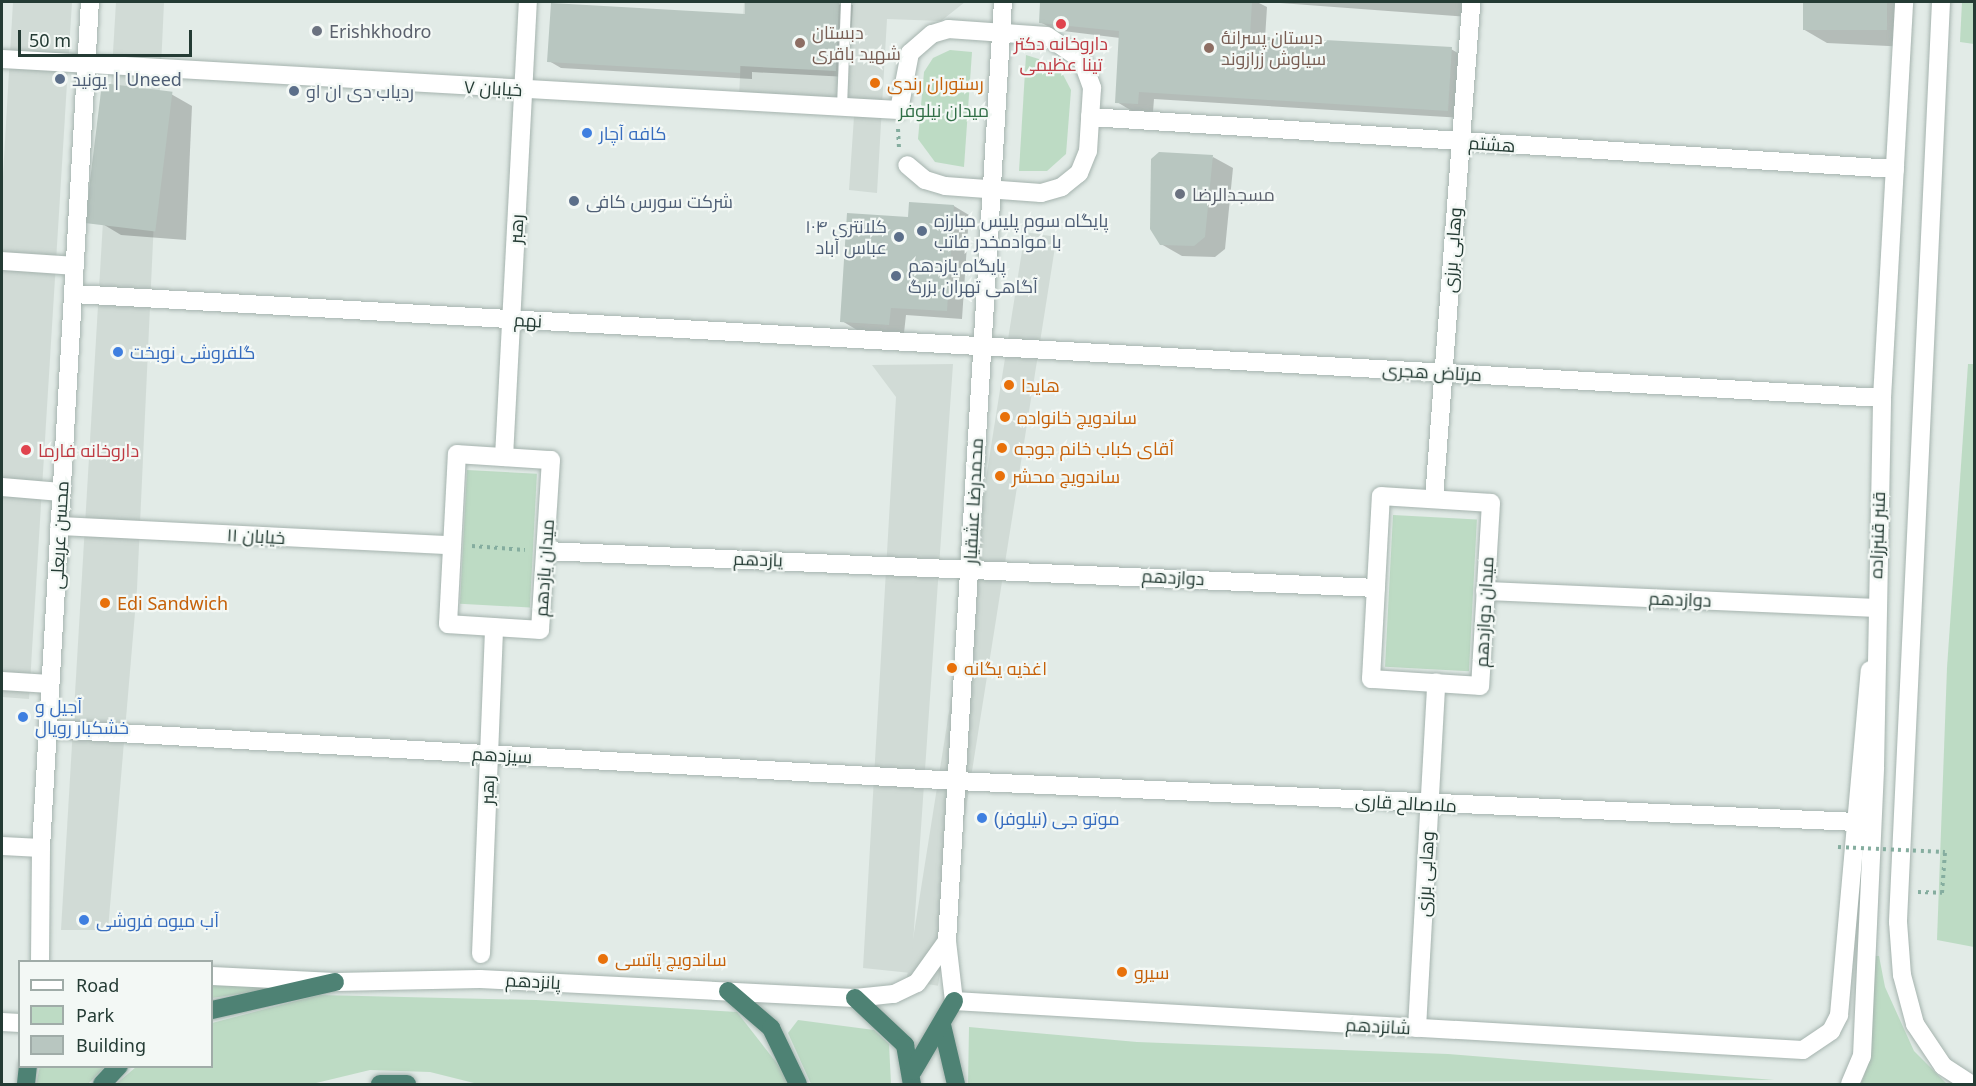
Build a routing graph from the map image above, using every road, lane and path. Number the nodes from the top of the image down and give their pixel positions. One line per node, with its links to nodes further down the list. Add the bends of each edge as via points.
1 (90, 2): 10 (street, محسن عربعلی)
2 (528, 2): 11 (street, رهبر)
3 (846, 2): 12 (lane)
4 (1003, 2): 8 (street, محمدرضا عشقیار)
5 (1471, 2): 15 (street, وهابی برزی)
6 (1904, 2): 17 (street, قنبر قنبرزاده)
7 (1941, 2): 75 (street, via 1898,922 1902,975 1915,1024 1943,1066)
8 (1001, 33): 13 (street, via 948,29 919,43 904,66); 14 (street, via 1047,36 1072,49 1089,73); 18 (street, محمدرضا عشقیار)
9 (2, 59): 10 (street, خیابان ۷)
10 (86, 66): 11 (street, خیابان ۷); 20 (street, محسن عربعلی)
11 (524, 90): 12 (street, خیابان ۷); 22 (street, رهبر)
12 (842, 107): 13 (street, خیابان ۷)
13 (899, 110): 16 (path, via 897,141)
14 (1090, 117): 15 (street, هشتم); 18 (street, via 1085,162 1072,181 1041,193)
15 (1460, 142): 17 (street, هشتم); 24 (street, وهابی برزی)
16 (907, 165): 18 (street, via 935,185)
17 (1895, 168): 25 (street, قنبر قنبرزاده)
18 (992, 190): 23 (street, محمدرضا عشقیار)
19 (2, 261): 20 (street)
20 (75, 266): 21 (street, محسن عربعلی)
21 (73, 294): 22 (street, نهم); 28 (street, محسن عربعلی)
22 (511, 320): 23 (street, نهم); 26 (street, رهبر)
23 (982, 346): 24 (street, مرتاض هجری); 33 (street, محمدرضا عشقیار)
24 (1443, 372): 25 (street, مرتاض هجری); 29 (street, وهابی برزی)
25 (1882, 398): 36 (street, قنبر قنبرزاده)
26 (504, 457): 31 (street, میدان یازدهم, via 457,454); 32 (street, میدان یازدهم, via 551,460)
27 (2, 487): 28 (street)
28 (62, 492): 30 (street, محسن عربعلی)
29 (1434, 499): 34 (street, میدان دوازدهم, via 1381,496); 35 (street, میدان دوازدهم, via 1491,503)
30 (59, 526): 31 (street, خیابان ۱۱); 41 (street, محسن عربعلی)
31 (452, 545): 32 (path); 37 (street, میدان یازدهم, via 448,624)
32 (546, 551): 33 (street, یازدهم); 37 (street, میدان یازدهم, via 540,630)
33 (969, 566): 34 (street, دوازدهم); 44 (street, محمدرضا عشقیار)
34 (1376, 588): 40 (street, میدان دوازدهم, via 1371,679)
35 (1485, 591): 36 (street, دوازدهم); 40 (street, میدان دوازدهم, via 1480,686)
36 (1874, 608): 38 (street, قنبر قنبرزاده)
37 (494, 627): 43 (street, رهبر)
38 (1873, 636): 46 (street, قنبر قنبرزاده); 74 (street, via 1875,767 1862,1056)
39 (2, 681): 41 (street)
40 (1436, 683): 45 (street, وهابی برزی)
41 (50, 684): 42 (street, محسن عربعلی)
42 (48, 729): 43 (street, سیزدهم); 49 (street, محسن عربعلی)
43 (489, 754): 44 (street, سیزدهم); 52 (street, رهبر)
44 (957, 781): 45 (street, ملاصالح قاری); 51 (street, محمدرضا عشقیار)
45 (1429, 804): 46 (street, ملاصالح قاری); 63 (street, وهابی برزی)
46 (1855, 822): 64 (street, قنبر قنبرزاده, via 1839,1015 1831,1030)
47 (2, 846): 49 (street)
48 (1838, 847): 50 (path, bridge, via 1945,852)
49 (41, 848): 53 (street, محسن عربعلی)
50 (1942, 893)
51 (947, 941): 57 (street, پانزدهم, via 917,983 894,994); 58 (street, محمدرضا عشقیار)
52 (481, 954)
53 (40, 960)
54 (213, 976): 55 (street, پانزدهم)
55 (335, 982): 56 (street, پانزدهم, via 480,979); 59 (highway)
56 (728, 991): 57 (street, پانزدهم); 72 (highway, via 771,1028)
57 (855, 998): 67 (highway, via 893,1029)
58 (954, 1001): 62 (highway); 63 (street, شانزدهم)
59 (213, 1010)
60 (2, 1022): 61 (street)
61 (18, 1023)
62 (942, 1025): 67 (highway); 73 (highway)
63 (1417, 1028): 64 (street, شانزدهم)
64 (1803, 1050)
65 (28, 1068): 68 (highway)
66 (116, 1068): 69 (highway)
67 (913, 1078)
68 (26, 1084)
69 (102, 1084)
70 (380, 1084): 71 (highway)
71 (407, 1084)
72 (798, 1084)
73 (956, 1084)
74 (1850, 1084)
75 (1971, 1084)

